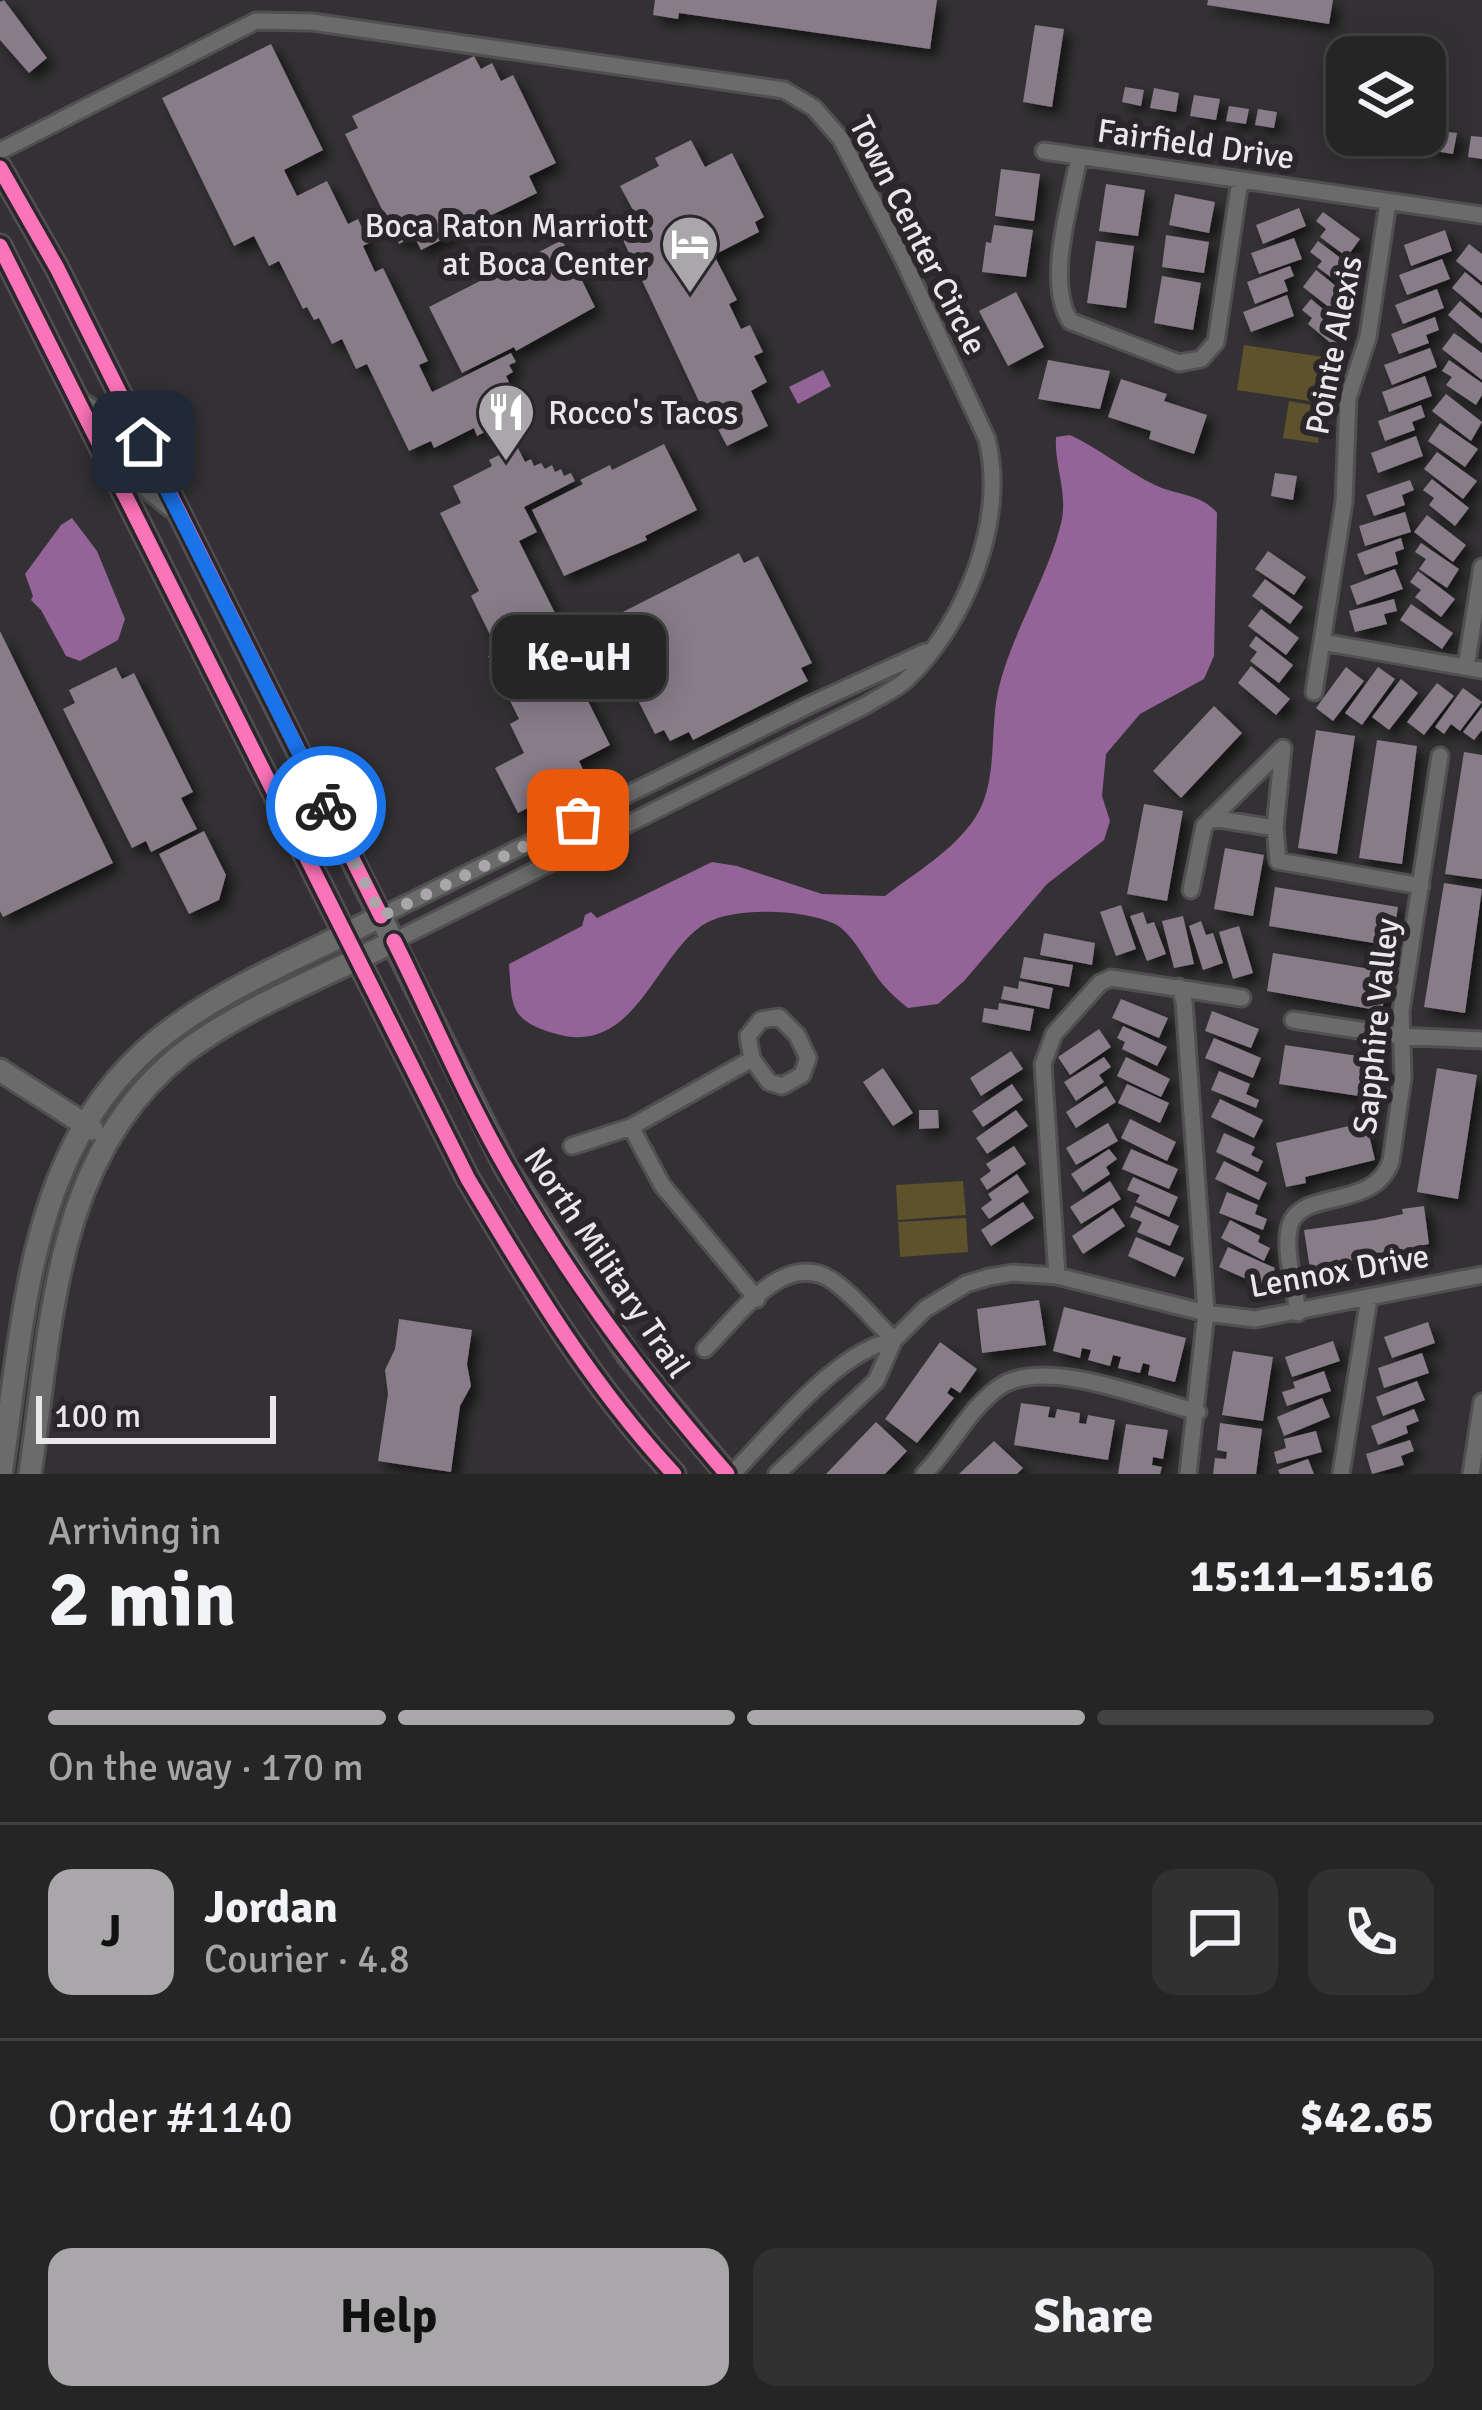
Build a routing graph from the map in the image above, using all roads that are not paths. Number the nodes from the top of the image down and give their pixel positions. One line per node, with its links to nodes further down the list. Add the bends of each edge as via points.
1 (0, 151): 15 (street, Town Center Circle, via 271,19 795,95 841,139 993,464 982,550 959,607)
2 (1044, 151): 3 (street, Fairfield Drive)
3 (1079, 156): 5 (street, Fairfield Drive); 5 (street, via 1058,278 1063,310 1070,321 1179,363 1201,358 1216,342)
4 (0, 168): 10 (main road, North Military Trail)
5 (1240, 180): 6 (street, Fairfield Drive)
6 (1388, 202): 7 (street, Fairfield Drive); 14 (street, Pointe Alexis, via 1368,337 1348,398 1343,502)
7 (1482, 215)
8 (0, 246): 9 (main road)
9 (82, 405): 10 (main road); 11 (main road)
10 (143, 442): 12 (main road, North Military Trail)
11 (106, 454): 12 (main road); 24 (main road)
12 (177, 510): 23 (main road, North Military Trail)
13 (1482, 567): 16 (street)
14 (1322, 642): 16 (street); 17 (street, Pointe Alexis)
15 (928, 651): 23 (street); 25 (street, Town Center Circle, via 905,681 866,705)
16 (1474, 668)
17 (1314, 692)
18 (1439, 756): 21 (street, Sapphire Valley)
19 (1211, 818): 20 (street); 20 (street, via 1283,748); 22 (street)
20 (1275, 827): 21 (street, via 1278,861)
21 (1421, 886): 30 (street, Sapphire Valley)
22 (1191, 890)
23 (382, 916): 24 (main road); 25 (main road, North Military Trail)
24 (345, 935): 26 (main road); 34 (main road, via 178,1024 118,1078)
25 (394, 941): 26 (main road); 51 (main road, North Military Trail, via 549,1240 628,1355)
26 (357, 960): 36 (main road, via 182,1054); 50 (main road, via 468,1179 540,1300)
27 (1179, 987): 28 (street); 39 (street, via 1124,978 1100,983 1048,1043); 43 (street, Lennox Drive)
28 (1242, 998)
29 (1293, 1020): 30 (street)
30 (1400, 1036): 31 (street); 42 (street, Sapphire Valley, via 1403,1077 1388,1173 1370,1190 1304,1209 1290,1227)
31 (1482, 1040)
32 (752, 1059): 32 (street, via 782,1086 802,1075 808,1058 778,1017 761,1019 748,1036); 35 (street)
33 (0, 1070): 34 (main road)
34 (85, 1124): 36 (main road); 48 (main road, via 43,1220)
35 (631, 1127): 37 (street); 41 (street, via 662,1184)
36 (108, 1138): 49 (main road, via 68,1235)
37 (572, 1146)
38 (1482, 1275): 40 (street, Lennox Drive)
39 (1057, 1276): 43 (street, Lennox Drive); 44 (street, Lennox Drive, via 1013,1273 967,1284)
40 (1369, 1298): 42 (street, Lennox Drive); 55 (street)
41 (757, 1299): 44 (street, via 780,1277 815,1273 837,1283); 45 (street)
42 (1298, 1312): 43 (street, Lennox Drive, via 1255,1319)
43 (1206, 1313): 47 (street)
44 (894, 1340): 51 (street, Lennox Drive, via 869,1345); 52 (street, Lennox Drive, via 876,1381)
45 (705, 1349)
46 (1482, 1402): 56 (street)
47 (1198, 1412): 53 (street, via 1057,1376 1022,1376 990,1395); 54 (street)
48 (2, 1474)
49 (30, 1474)
50 (674, 1474)
51 (730, 1474)
52 (777, 1474)
53 (924, 1474)
54 (1188, 1474)
55 (1342, 1474)
56 (1471, 1474)

